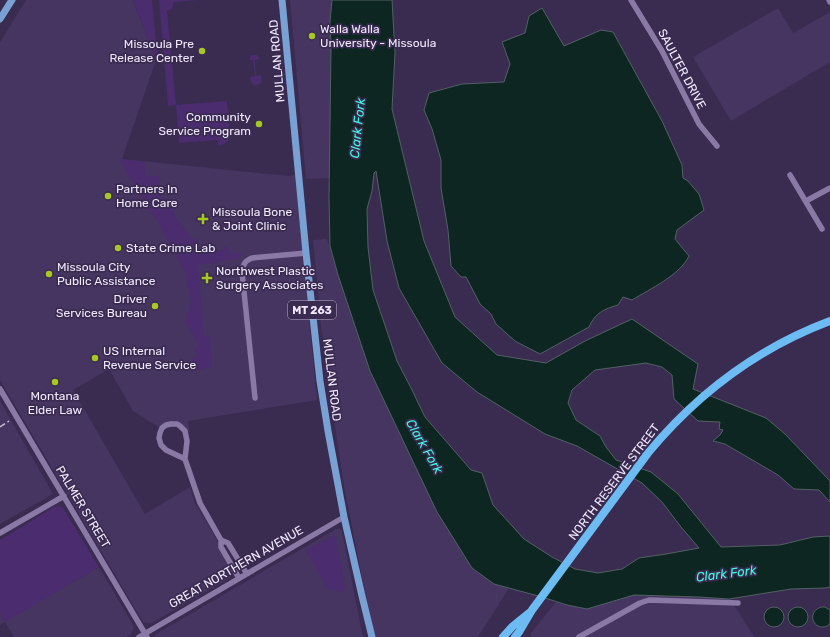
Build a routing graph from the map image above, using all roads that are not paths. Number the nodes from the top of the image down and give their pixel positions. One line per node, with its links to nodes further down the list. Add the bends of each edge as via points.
1 (12, 0): 4 (main road)
2 (282, 0): 10 (main road, MULLAN ROAD / MT 263)
3 (631, 0): 5 (street, SAULTER DRIVE, via 662,51 699,124)
4 (0, 19)
5 (717, 146)
6 (790, 175): 8 (street)
7 (830, 188): 8 (street)
8 (806, 202): 9 (street)
9 (822, 229)
10 (306, 253): 13 (street, via 252,258 243,266); 16 (main road, MULLAN ROAD / MT 263, via 321,388)
11 (830, 321): 22 (highway, NORTH RESERVE STREET, via 793,337 748,362 683,414 648,453)
12 (0, 388): 15 (street, PALMER STREET)
13 (255, 398)
14 (185, 459): 14 (street, via 185,431 177,424 166,425 160,433 161,445); 18 (street, via 200,504)
15 (64, 496): 17 (street); 24 (street, PALMER STREET)
16 (344, 517): 19 (street, GREAT NORTHERN AVENUE); 23 (main road, MULLAN ROAD / MT 263)
17 (0, 533)
18 (221, 540): 19 (street, via 228,543); 20 (street, via 221,547)
19 (246, 574): 20 (street, GREAT NORTHERN AVENUE)
20 (239, 578): 24 (street, GREAT NORTHERN AVENUE)
21 (738, 603): 30 (street, via 649,600)
22 (532, 610): 28 (highway, NORTH RESERVE STREET); 29 (highway, NORTH RESERVE STREET)
23 (366, 617): 26 (main road, MULLAN ROAD); 27 (main road, MULLAN ROAD / MT 263)
24 (146, 635): 25 (street, GREAT NORTHERN AVENUE)
25 (139, 637)
26 (368, 637)
27 (372, 637)
28 (503, 637)
29 (515, 637)
30 (579, 637)

